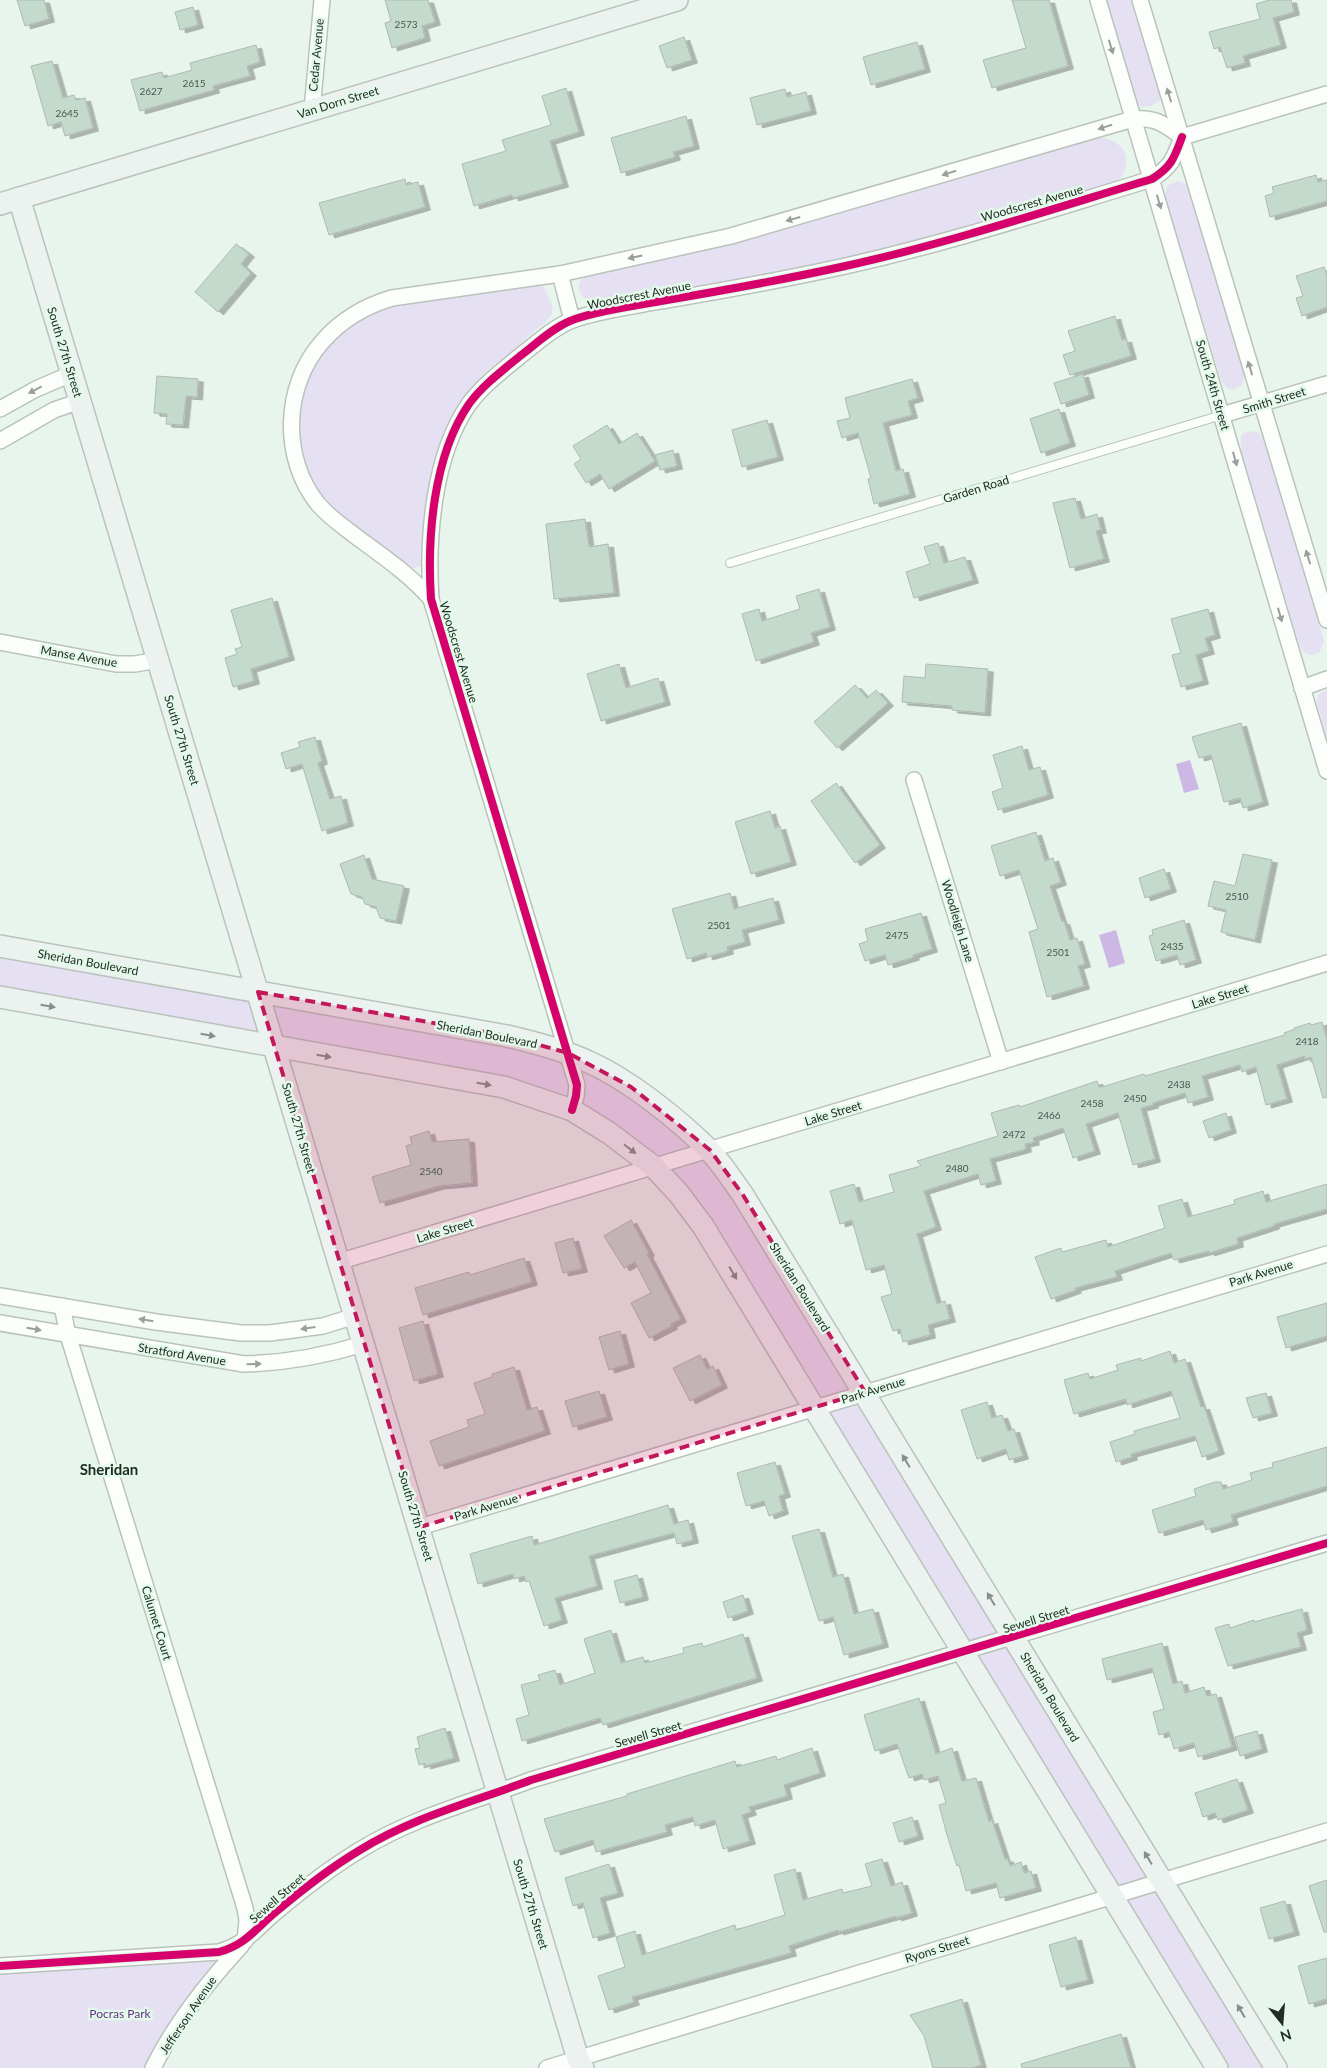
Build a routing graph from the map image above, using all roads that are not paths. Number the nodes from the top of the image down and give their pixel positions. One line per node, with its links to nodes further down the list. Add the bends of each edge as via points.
1 (322, 0): 6 (street, Cedar Avenue)
2 (677, 0): 6 (main road, Van Dorn Street)
3 (1098, 0): 7 (street, South 24th Street, one-way to 7)
4 (1140, 0): 8 (street, one-way to 4)
5 (1327, 94): 8 (street)
6 (312, 110): 10 (main road, Van Dorn Street)
7 (1133, 119): 8 (street, Woodscrest Avenue, via 1160,121); 9 (street, South 24th Street); 11 (street, Woodscrest Avenue, one-way to 11, via 731,236)
8 (1182, 138): 9 (street, Woodscrest Avenue, via 1174,160); 16 (street, one-way to 8)
9 (1152, 179): 12 (street, Woodscrest Avenue, via 894,255); 18 (street, South 24th Street, one-way to 18)
10 (9, 201): 13 (main road, South 27th Street)
11 (560, 274): 12 (street, Woodscrest Avenue); 21 (street, Woodscrest Avenue, via 376,303 356,313 322,341 300,377 291,422 292,445 306,486 330,517 415,580)
12 (572, 320): 21 (street, Woodscrest Avenue, via 544,337 487,383 454,434 442,465 436,494 429,550)
13 (71, 374): 15 (main road, South 27th Street); 17 (street, one-way to 17)
14 (1327, 384): 16 (street, Smith Street)
15 (80, 401): 19 (street, via 54,410); 24 (main road, South 27th Street)
16 (1261, 404): 18 (street, Smith Street); 22 (street, one-way to 16)
17 (0, 409)
18 (1222, 415): 20 (lane, Garden Road); 26 (street, South 24th Street, one-way to 26)
19 (0, 441)
20 (730, 563)
21 (431, 599): 34 (street, Woodscrest Avenue)
22 (1327, 620)
23 (0, 642): 24 (street, Manse Avenue, via 116,664)
24 (158, 660): 31 (main road, South 27th Street)
25 (1327, 679): 26 (street)
26 (1302, 688): 27 (street, South 24th Street)
27 (1327, 771)
28 (914, 780): 35 (street, Woodleigh Lane)
29 (0, 946): 31 (main road, Sheridan Boulevard)
30 (1327, 963): 35 (street, Lake Street)
31 (258, 992): 33 (main road, South 27th Street); 34 (main road, Sheridan Boulevard, via 507,1036)
32 (0, 997): 33 (main road, one-way to 33)
33 (276, 1048): 36 (main road, one-way to 36, via 504,1088); 40 (main road, South 27th Street)
34 (568, 1053): 36 (street, Woodscrest Avenue, via 577,1085); 37 (main road, Sheridan Boulevard, via 631,1087 664,1110)
35 (1002, 1062): 37 (street, Lake Street)
36 (572, 1110): 38 (main road, one-way to 38)
37 (710, 1150): 38 (street, Lake Street); 47 (main road, Sheridan Boulevard, via 743,1195)
38 (654, 1167): 40 (street, Lake Street); 48 (main road, one-way to 48, via 703,1226)
39 (1327, 1254): 47 (street, Park Avenue)
40 (338, 1262): 43 (main road, South 27th Street)
41 (0, 1296): 42 (street)
42 (62, 1306): 43 (street, one-way to 42, via 323,1326 241,1333); 45 (street, Calumet Court)
43 (355, 1316): 46 (main road, South 27th Street)
44 (0, 1323): 45 (street, Stratford Avenue, one-way to 45)
45 (68, 1335): 46 (street, Stratford Avenue, one-way to 46, via 244,1364 275,1364 312,1358); 57 (street, Calumet Court, via 245,1908)
46 (364, 1344): 49 (main road, South 27th Street)
47 (865, 1392): 48 (street, Park Avenue); 51 (main road, Sheridan Boulevard, one-way to 47)
48 (815, 1408): 49 (street, Park Avenue); 52 (main road)
49 (420, 1528): 53 (main road, South 27th Street)
50 (1327, 1543): 51 (street, Sewell Street)
51 (1014, 1638): 52 (street, Sewell Street); 55 (main road, Sheridan Boulevard, one-way to 51)
52 (964, 1652): 53 (street, Sewell Street); 56 (main road)
53 (497, 1792): 57 (street, Sewell Street, via 445,1809 361,1850 316,1879 274,1912); 59 (main road, South 27th Street)
54 (1327, 1831): 55 (street, Ryons Street)
55 (1162, 1881): 56 (street, Ryons Street); 63 (main road, Sheridan Boulevard, one-way to 55)
56 (1112, 1896): 59 (street, Ryons Street); 62 (main road)
57 (245, 1941): 58 (street, Sewell Street, via 219,1952); 60 (street, Jefferson Avenue, via 182,2018)
58 (0, 1966)
59 (580, 2065): 61 (street, Ryons Street)
60 (153, 2068)
61 (547, 2068)
62 (1217, 2068)
63 (1276, 2068)

